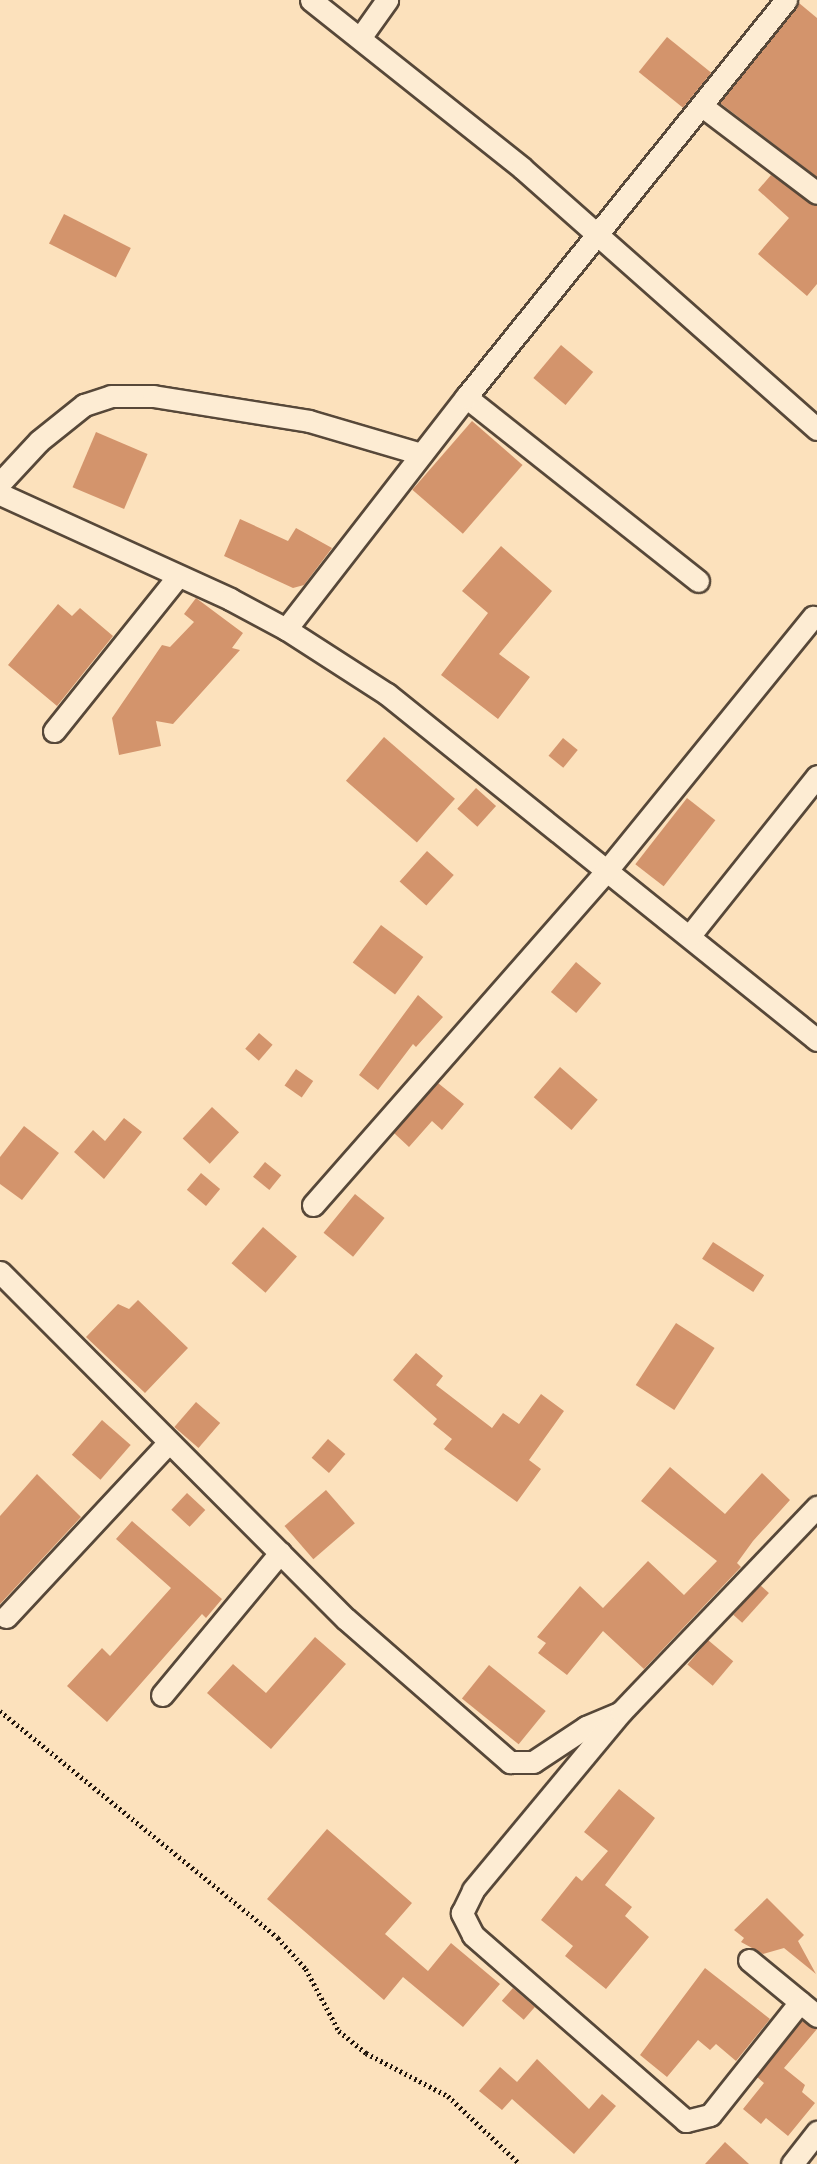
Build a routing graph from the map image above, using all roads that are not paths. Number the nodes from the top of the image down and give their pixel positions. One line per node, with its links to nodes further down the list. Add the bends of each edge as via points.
1 (311, 0): 4 (street)
2 (387, 0): 4 (street)
3 (786, 0): 5 (street)
4 (360, 38): 7 (street, via 522,168)
5 (702, 106): 6 (street); 7 (street)
6 (817, 193)
7 (597, 236): 8 (street); 9 (street)
8 (466, 397): 10 (street); 14 (street)
9 (817, 429)
10 (421, 454): 11 (street, via 309,421 153,396 111,396 84,405 57,426); 16 (street)
11 (0, 483)
12 (0, 494): 13 (street)
13 (178, 576): 16 (street); 17 (street)
14 (698, 581)
15 (813, 617): 19 (street)
16 (286, 629): 19 (street, via 387,694)
17 (54, 731)
18 (817, 776): 20 (street)
19 (608, 869): 20 (street); 22 (street)
20 (691, 934): 21 (street)
21 (817, 1040)
22 (313, 1205)
23 (0, 1272): 24 (street)
24 (168, 1443): 26 (street); 27 (street)
25 (817, 1507): 29 (street)
26 (279, 1553): 28 (street); 29 (street, via 346,1619 510,1762 533,1762 586,1727)
27 (6, 1617)
28 (162, 1695)
29 (621, 1712): 31 (street, via 473,1889 462,1913 464,1922 572,2024 687,2120 710,2115)
30 (748, 1960): 31 (street)
31 (800, 2002): 32 (street)
32 (817, 2016)
33 (817, 2132): 34 (street)
34 (792, 2164)

